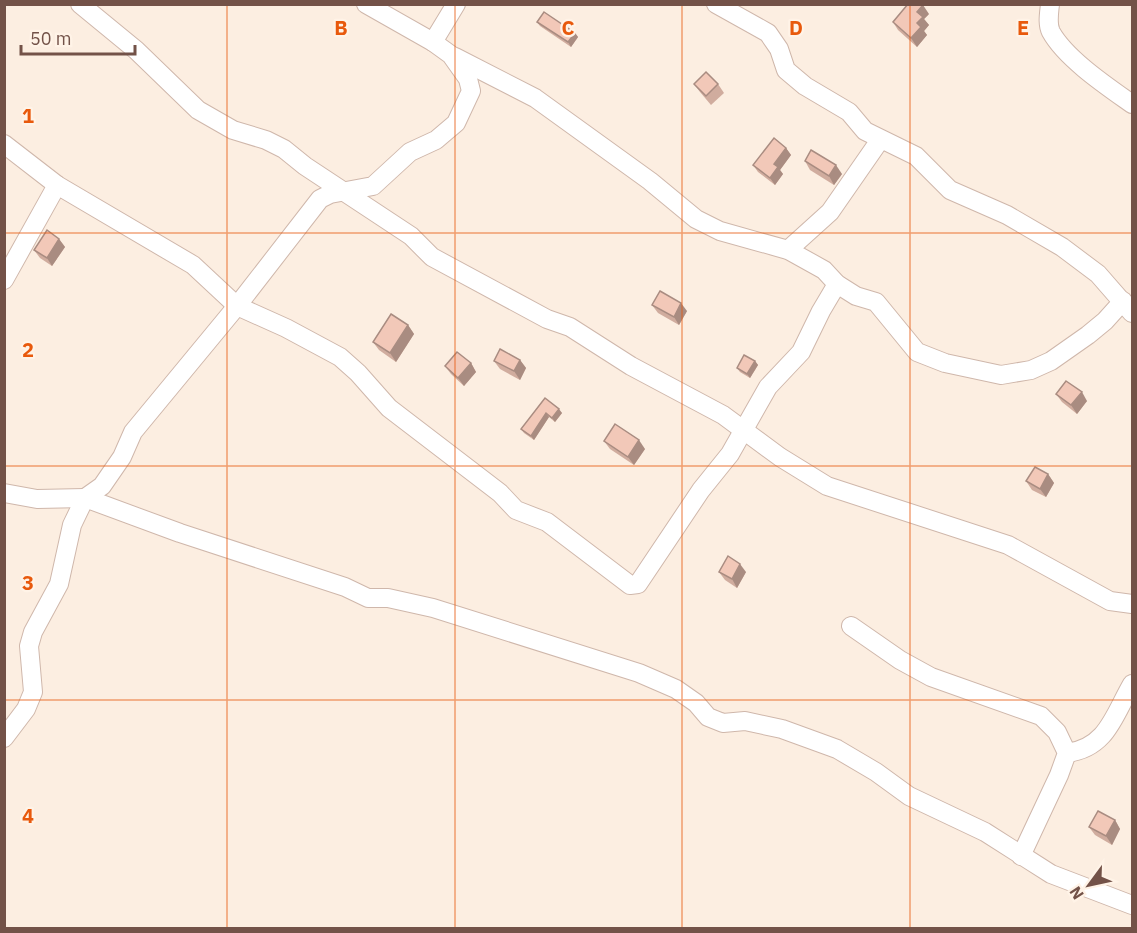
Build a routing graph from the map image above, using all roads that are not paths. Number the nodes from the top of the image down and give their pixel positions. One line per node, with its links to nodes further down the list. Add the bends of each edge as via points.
1 (80, 4): 12 (street, via 136,50 198,110 232,130 284,149)
2 (366, 4): 6 (street)
3 (456, 4): 6 (street)
4 (716, 4): 9 (street, via 768,33 786,70 849,112 865,131)
5 (1050, 4): 8 (street, via 1048,22 1052,33 1078,63)
6 (433, 42): 7 (street)
7 (451, 55): 12 (street, via 468,79 471,91 456,123 436,140 410,152 373,186); 13 (street, via 535,98 696,219 728,234)
8 (1132, 104)
9 (880, 140): 13 (street, via 831,212); 17 (street, via 916,156 950,190 1007,215 1062,247 1098,274)
10 (4, 144): 11 (street)
11 (57, 185): 14 (street); 16 (street, via 193,265)
12 (344, 192): 16 (street, via 320,199); 18 (street, via 411,236 432,257 547,319 570,327)
13 (788, 250): 15 (street, via 824,270)
14 (4, 280)
15 (837, 284): 17 (street, via 876,303 917,352 945,363 1001,375 1031,370 1051,360); 18 (street, via 801,352 768,387)
16 (237, 306): 18 (street, via 340,357 389,408 500,493 516,510 547,522 630,585 638,584); 20 (street, via 133,432 102,486)
17 (1128, 307)
18 (744, 429): 21 (street, via 826,486 1008,545 1110,601)
19 (4, 493): 20 (street, via 37,499)
20 (86, 498): 24 (street, via 72,525 60,584 29,646 33,692 26,709); 26 (street, via 368,598 388,598 433,608 639,673 676,689 708,717 723,723 745,721 782,729 837,749 909,796 985,832)
21 (1132, 604)
22 (851, 626): 25 (street, via 900,660 932,676 1041,716 1061,738)
23 (1132, 686): 25 (street, via 1100,739 1082,751)
24 (4, 738)
25 (1067, 753): 26 (street)
26 (1021, 856): 27 (street, via 1051,874)
27 (1132, 905)

